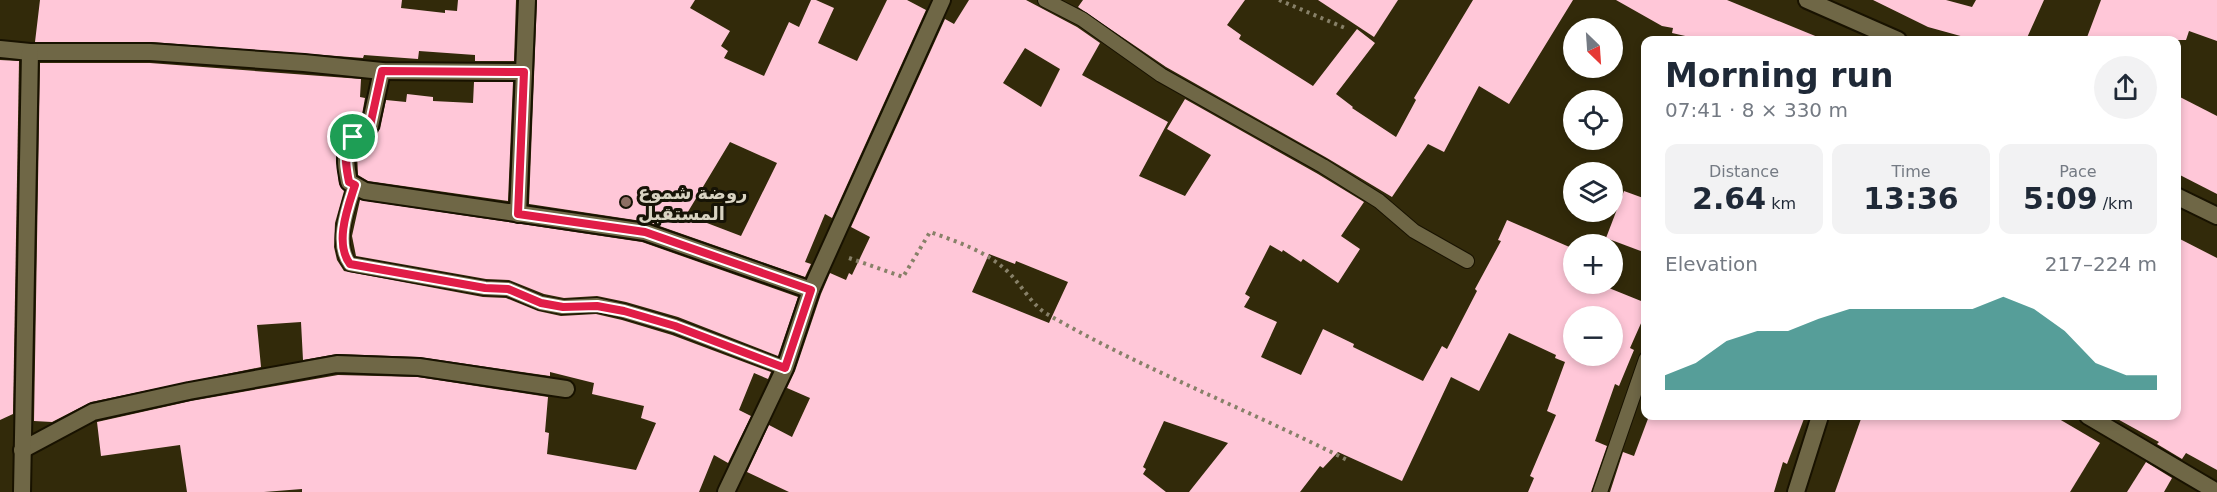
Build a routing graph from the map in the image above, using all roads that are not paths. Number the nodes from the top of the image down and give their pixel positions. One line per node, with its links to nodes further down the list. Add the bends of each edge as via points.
1 (527, 0): 9 (street)
2 (942, 0): 15 (street)
3 (1045, 0): 14 (lane, via 1082,19 1161,75 1323,166 1379,201 1414,231)
4 (1807, 0): 5 (street)
5 (1889, 36)
6 (0, 49): 7 (street)
7 (30, 52): 8 (street, via 150,52); 21 (street)
8 (382, 71): 9 (street); 10 (street, via 370,126 353,137 344,158 349,182)
9 (524, 72): 12 (street)
10 (355, 185): 12 (street, via 365,191); 16 (lane, via 343,245 350,264 508,289 541,303 563,307 597,306 624,311)
11 (2181, 198): 13 (street)
12 (518, 214): 15 (street, via 645,232)
13 (2217, 216)
14 (1467, 261)
15 (811, 290): 16 (street)
16 (785, 368): 23 (street)
17 (1641, 373): 24 (lane)
18 (566, 389): 21 (street, via 419,367 338,364 93,412)
19 (1819, 420): 25 (street)
20 (2095, 420): 26 (street)
21 (22, 450): 22 (street)
22 (22, 492)
23 (726, 492)
24 (1600, 492)
25 (1796, 492)
26 (2217, 492)

